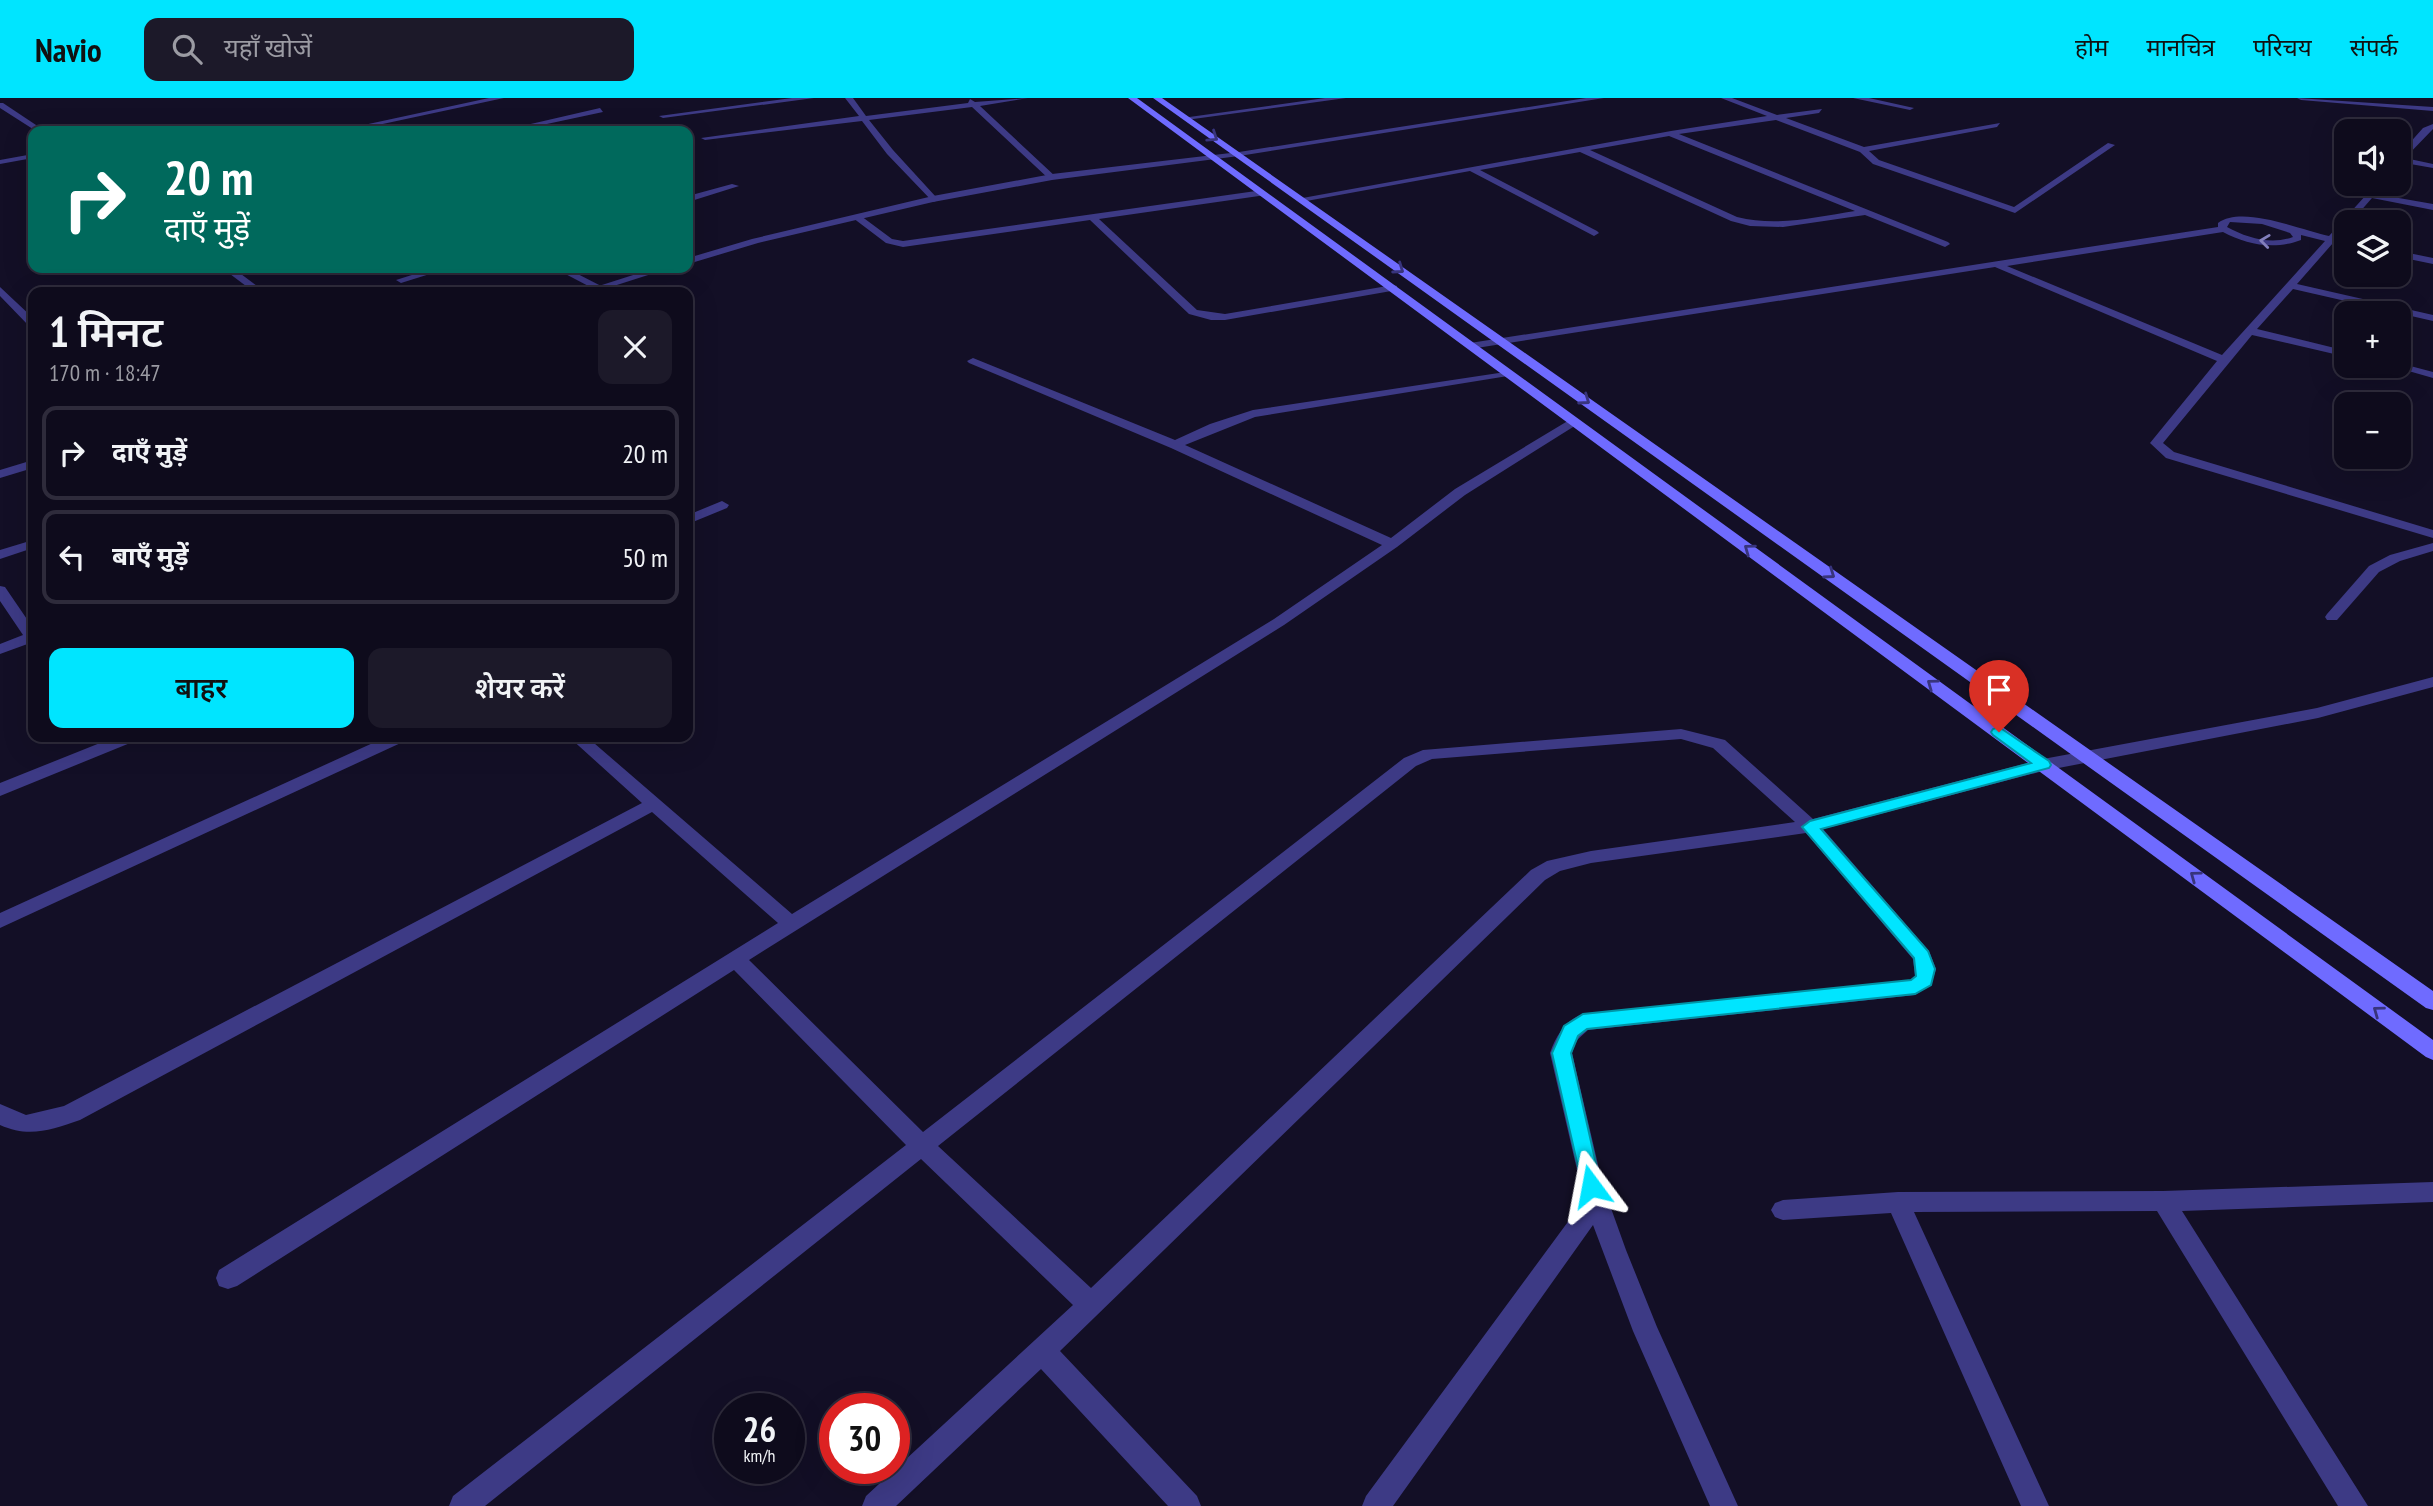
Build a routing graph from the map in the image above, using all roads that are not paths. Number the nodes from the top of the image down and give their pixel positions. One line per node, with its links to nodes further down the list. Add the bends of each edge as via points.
1 (500, 98): 24 (street)
2 (810, 98): 18 (street)
3 (849, 98): 21 (street)
4 (1024, 98): 12 (street)
5 (1132, 98): 35 (main road)
6 (1157, 98): 20 (main road)
7 (1342, 98): 20 (street)
8 (1600, 98): 33 (street)
9 (1725, 98): 19 (street)
10 (1857, 98): 14 (street)
11 (2301, 98): 15 (street)
12 (970, 101): 21 (street); 40 (street)
13 (0, 105): 23 (street)
14 (1910, 108)
15 (2433, 109)
16 (600, 110): 25 (street)
17 (1819, 111): 19 (street)
18 (663, 117)
19 (1775, 117): 27 (street); 32 (street)
20 (1186, 118): 33 (main road, one-way to 33)
21 (867, 119): 28 (street); 46 (street)
22 (1997, 125): 32 (street)
23 (33, 126)
24 (364, 126)
25 (528, 126)
26 (2431, 129): 30 (street)
27 (1671, 133): 31 (street); 49 (street)
28 (705, 138)
29 (2111, 145): 32 (street, via 2015,210 1876,162)
30 (2411, 148)
31 (1581, 149): 39 (street); 49 (street, via 1755,225)
32 (1863, 150)
33 (1239, 154): 35 (street); 47 (main road)
34 (28, 157): 36 (street)
35 (1216, 157): 40 (street); 42 (main road)
36 (0, 162)
37 (2411, 162): 38 (street)
38 (2433, 166)
39 (1472, 169): 47 (street); 54 (street)
40 (1052, 177): 46 (street)
41 (735, 186): 45 (street)
42 (1263, 193): 50 (street); 71 (main road)
43 (2370, 196): 55 (street)
44 (2376, 196): 48 (street)
45 (693, 198)
46 (933, 199): 51 (street)
47 (1301, 199): 76 (main road, one-way to 76)
48 (2433, 207)
49 (1866, 212): 57 (street)
50 (1092, 217): 51 (street, via 903,244 889,241); 71 (street, via 1193,312 1202,315 1225,317)
51 (858, 218): 59 (street, via 755,240)
52 (2224, 229): 53 (street, via 2222,222 2238,219); 53 (street, one-way to 52, via 2298,238 2294,241 2276,243 2240,237); 61 (street)
53 (2294, 231): 55 (street)
54 (1594, 233)
55 (2330, 239): 56 (street); 67 (street)
56 (2334, 240)
57 (1945, 244)
58 (2411, 256): 60 (street)
59 (693, 259)
60 (2433, 261)
61 (1995, 264): 76 (street); 79 (street)
62 (234, 273): 68 (street)
63 (426, 273): 66 (street)
64 (569, 273): 69 (street)
65 (649, 273): 70 (street)
66 (401, 280)
67 (2290, 285): 73 (street); 75 (street)
68 (253, 287)
69 (598, 287)
70 (603, 287)
71 (1393, 288): 77 (main road)
72 (0, 289): 74 (street)
73 (2433, 317)
74 (28, 319)
75 (2250, 331): 78 (street); 79 (street)
76 (1501, 341): 77 (street); 104 (main road, one-way to 104)
77 (1470, 346): 82 (main road)
78 (2334, 351)
79 (2224, 360): 90 (street, via 2156,443 2160,449)
80 (972, 361): 85 (street)
81 (2411, 369): 83 (street)
82 (1508, 373): 84 (main road); 85 (street, via 1253,414)
83 (2433, 374)
84 (1575, 422): 91 (street, via 1460,492); 105 (main road, one-way to 84)
85 (1175, 445): 91 (street)
86 (28, 466): 87 (street)
87 (0, 474)
88 (722, 505): 89 (street)
89 (693, 518)
90 (2433, 534)
91 (1392, 544): 110 (street, via 1279,622)
92 (28, 546): 94 (street)
93 (2433, 547): 96 (street, via 2374,569)
94 (0, 555)
95 (0, 590): 97 (street)
96 (2332, 617)
97 (28, 630)
98 (28, 639): 99 (street)
99 (0, 649)
100 (2433, 682): 104 (street, via 2318,713)
101 (117, 742): 106 (street)
102 (388, 742): 109 (street)
103 (583, 742): 107 (street)
104 (2086, 757): 105 (street); 112 (main road)
105 (2043, 765): 108 (street); 113 (main road, one-way to 105)
106 (0, 790)
107 (654, 804): 110 (street); 114 (street, via 72,1113 24,1125 8,1121)
108 (1810, 827): 115 (street, via 1719,744 1696,736 1420,757); 117 (street, via 1922,956 1924,980 1915,987 1583,1022 1570,1031 1561,1053); 122 (street, via 1591,857 1553,866 1538,875)
109 (0, 921)
110 (791, 924): 111 (street)
111 (737, 960): 115 (street); 121 (street)
112 (2433, 1002)
113 (2433, 1051)
114 (0, 1113)
115 (921, 1145): 122 (street); 124 (street)
116 (2433, 1192): 118 (street)
117 (1597, 1201): 127 (street); 128 (street, via 1646,1331)
118 (2163, 1201): 119 (street); 130 (street)
119 (1898, 1202): 120 (street); 129 (street)
120 (1783, 1210)
121 (228, 1279)
122 (1091, 1305): 123 (street)
123 (1042, 1351): 125 (street); 126 (street)
124 (463, 1506)
125 (876, 1506)
126 (1187, 1506)
127 (1376, 1506)
128 (1724, 1506)
129 (2035, 1506)
130 (2354, 1506)

